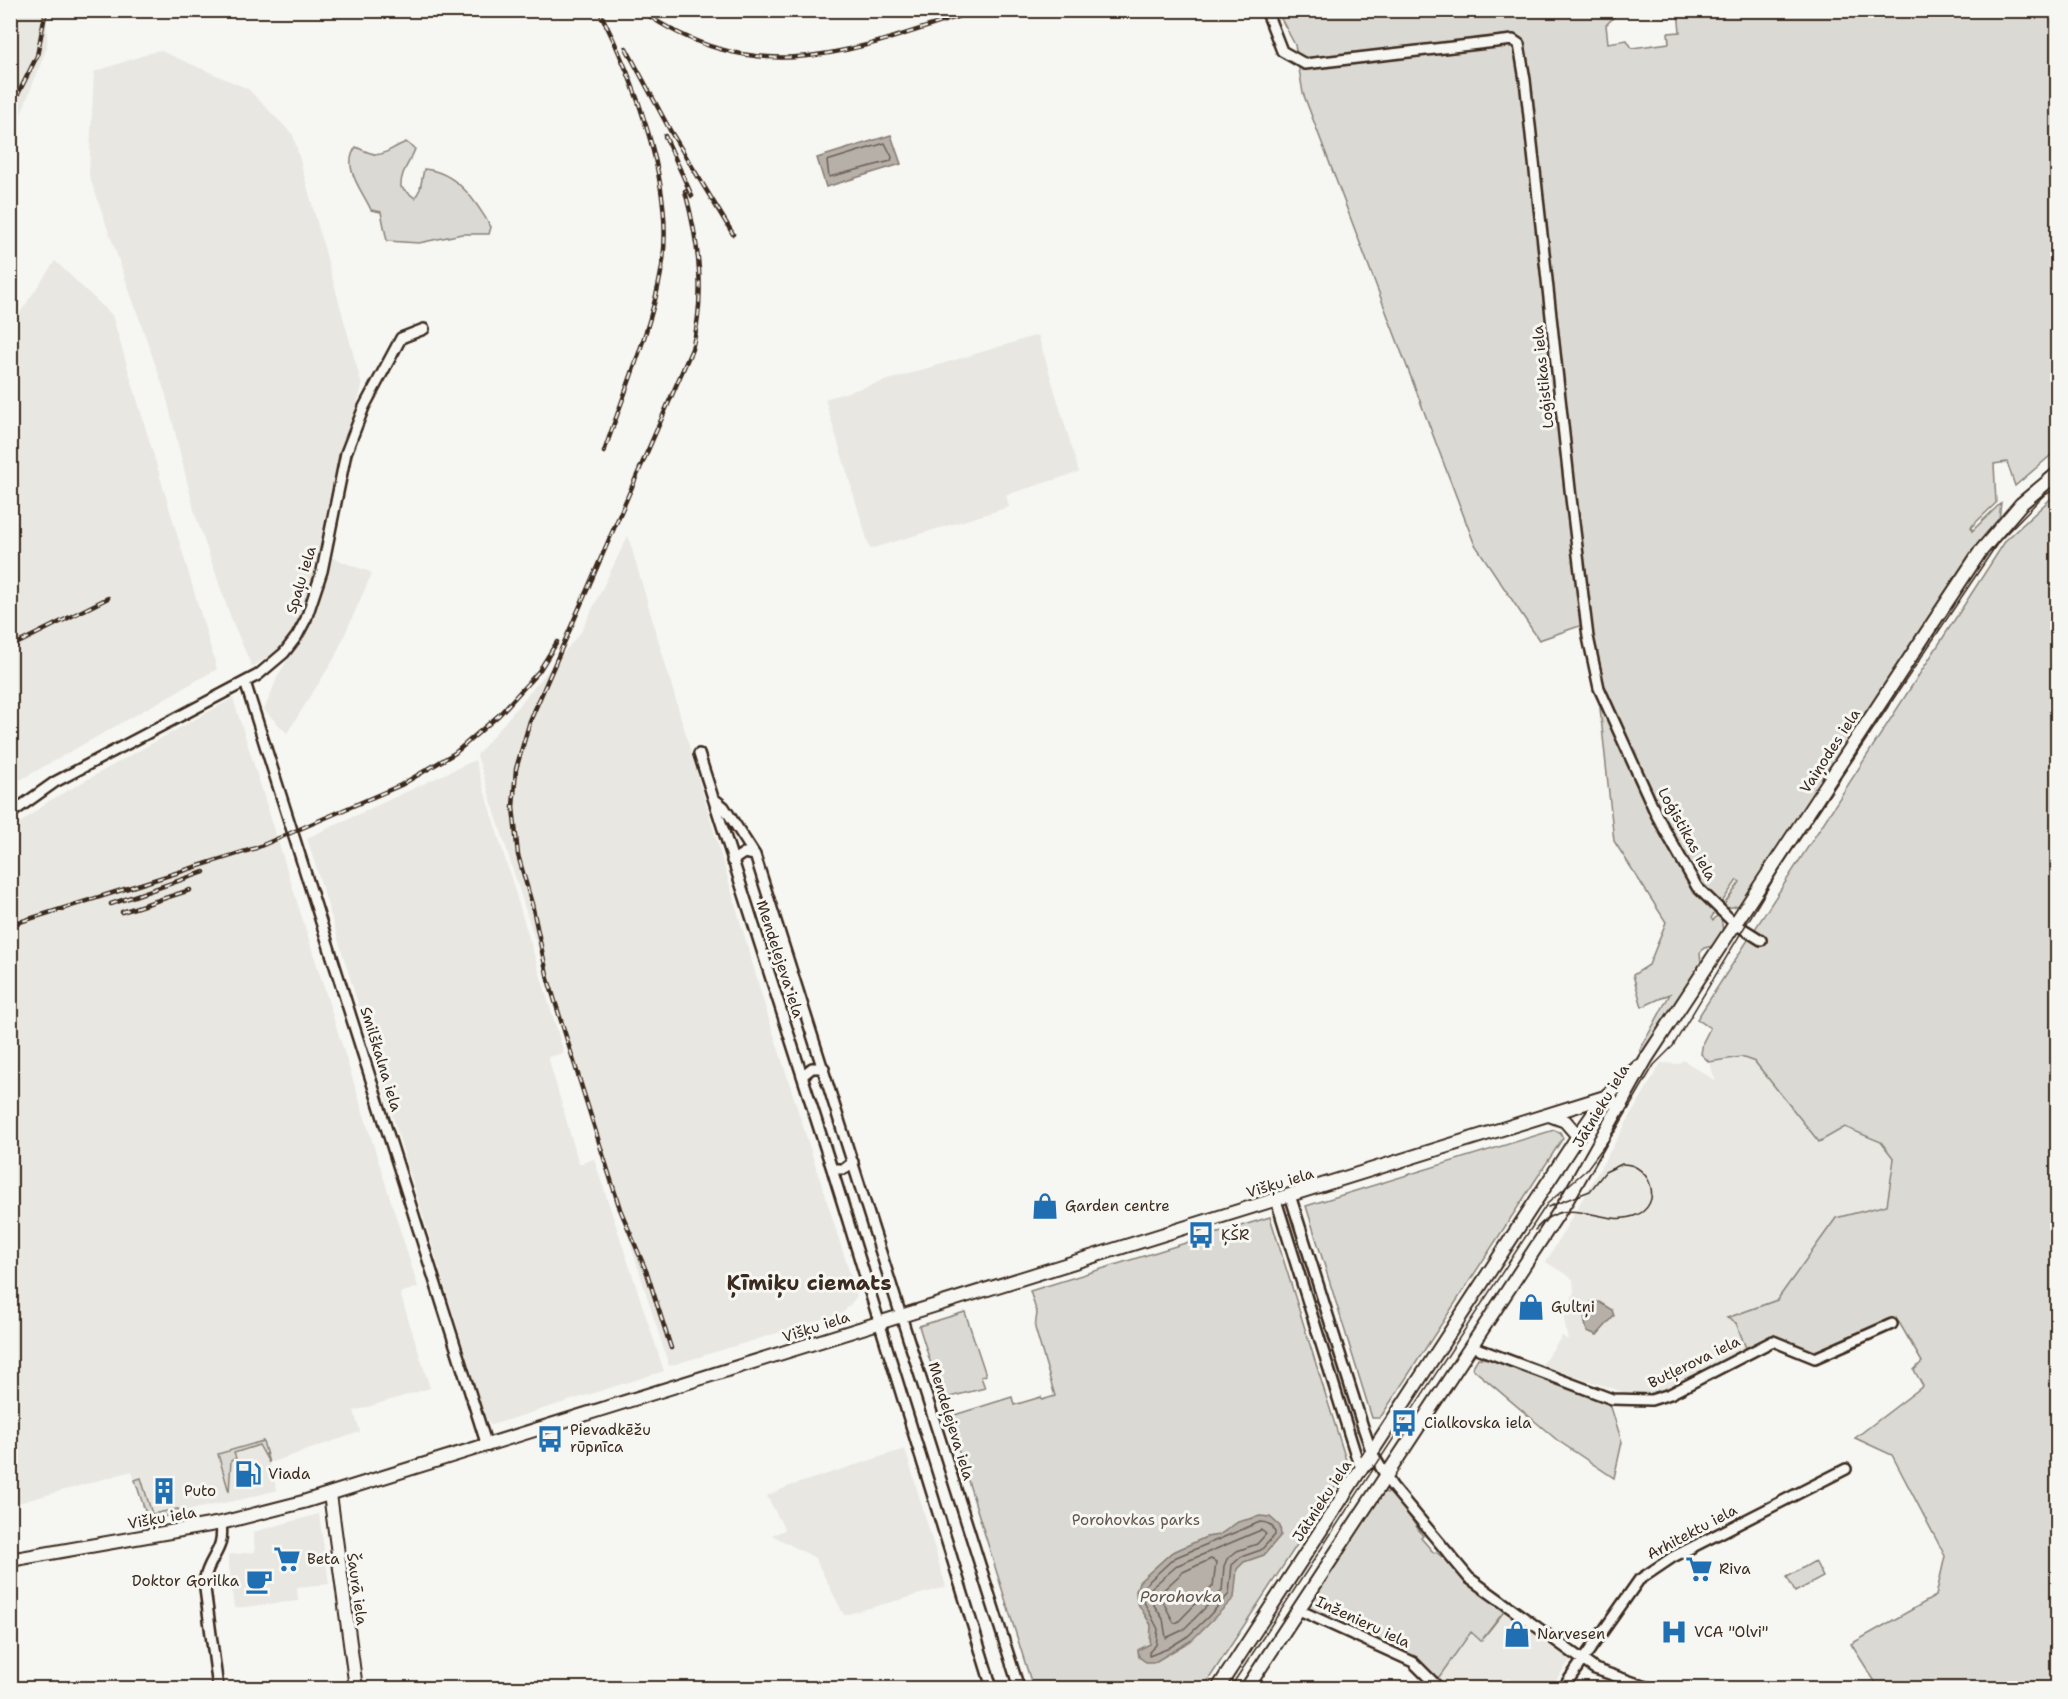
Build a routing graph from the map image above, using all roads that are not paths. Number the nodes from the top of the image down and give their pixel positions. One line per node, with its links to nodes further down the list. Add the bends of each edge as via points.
1 (1266, 10): 10 (street, Loģistikas iela, via 1282,51 1305,64 1513,40 1519,44 1588,637 1599,688 1657,816 1697,887)
2 (424, 329): 4 (street, Spaļu iela, via 401,338 364,407 346,453 315,593 297,636 284,653)
3 (2058, 473): 10 (street, Vaiņodes iela, via 2021,504 1980,552)
4 (246, 682): 7 (street, Spaļu iela, via 55,782); 27 (street, Smilškalna iela)
5 (699, 754): 6 (street)
6 (713, 798): 8 (street, Mendeļejeva iela, via 724,807); 9 (street, Mendeļejeva iela)
7 (10, 814)
8 (755, 855): 9 (street, via 744,854); 13 (street, Mendeļejeva iela)
9 (732, 861): 14 (street, Mendeļejeva iela)
10 (1734, 923): 11 (street, Loģistikas iela); 12 (street, Vaiņodes iela)
11 (1761, 940)
12 (1646, 1059): 15 (street, Jātnieku iela); 16 (street, Jātnieku iela)
13 (824, 1068): 14 (street, via 812,1068); 19 (street, Mendeļejeva iela)
14 (802, 1076): 20 (street, Mendeļejeva iela)
15 (1605, 1097): 16 (street); 17 (street, Višķu iela); 18 (street, Jātnieku iela)
16 (1621, 1107): 26 (street, Jātnieku iela, via 1567,1200)
17 (1549, 1114): 18 (street, via 1565,1121); 21 (street, Višķu iela)
18 (1578, 1136): 28 (street, Jātnieku iela)
19 (853, 1162): 20 (street, via 844,1169); 23 (street, Mendeļejeva iela, via 895,1301)
20 (832, 1169): 24 (street, Mendeļejeva iela)
21 (1290, 1195): 22 (street, Višķu iela); 28 (street)
22 (1275, 1200): 23 (street, Višķu iela); 29 (street, via 1358,1462)
23 (903, 1315): 24 (street, Višķu iela); 40 (street, Mendeļejeva iela)
24 (877, 1323): 27 (street, Višķu iela); 39 (street, Mendeļejeva iela)
25 (1892, 1324): 26 (street, Butļerova iela, via 1815,1358 1773,1341 1651,1400 1612,1399)
26 (1471, 1346): 31 (street, Jātnieku iela)
27 (487, 1446): 32 (street, Višķu iela)
28 (1375, 1458): 29 (street, Jātnieku iela); 31 (street)
29 (1363, 1466): 41 (street, Jātnieku iela)
30 (1846, 1469): 36 (street, Arhitektu iela, via 1672,1557 1648,1573)
31 (1386, 1477): 35 (street, Jātnieku iela); 36 (street, via 1469,1578)
32 (330, 1494): 33 (street, Višķu iela); 38 (street, Šaurā iela)
33 (221, 1523): 34 (street, Višķu iela); 37 (street, via 224,1541 204,1581)
34 (10, 1560)
35 (1299, 1610): 42 (street, Jātnieku iela); 43 (street, Inženieru iela, via 1413,1662)
36 (1582, 1659): 44 (street, Arhitektu iela); 45 (street, via 1595,1669)
37 (218, 1689)
38 (356, 1689)
39 (992, 1689)
40 (1019, 1689)
41 (1218, 1689)
42 (1247, 1689)
43 (1438, 1689)
44 (1563, 1689)
45 (1650, 1689)

